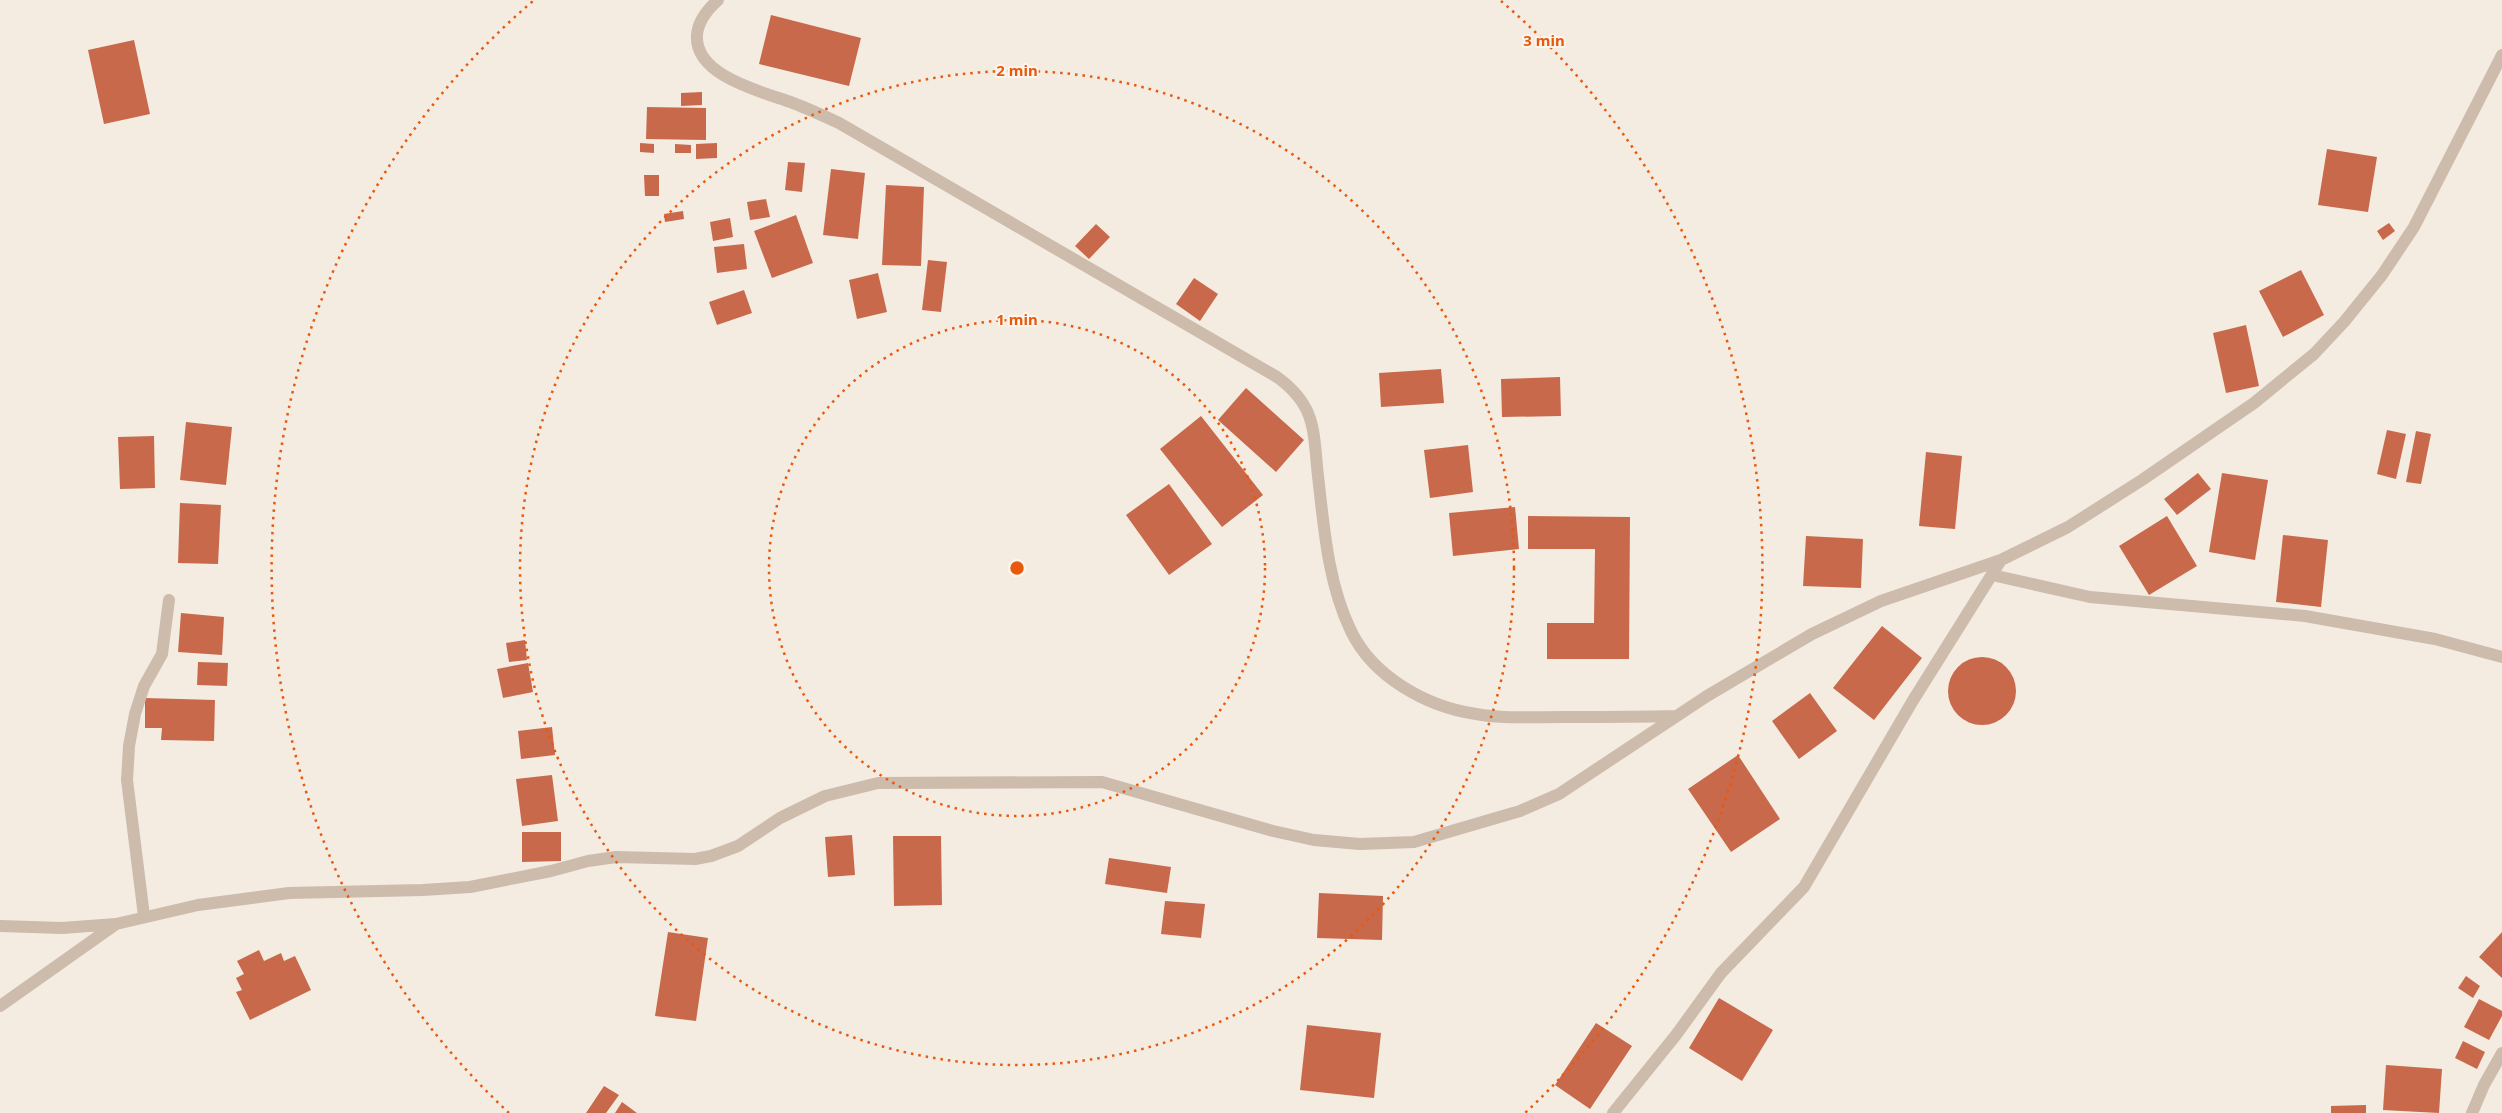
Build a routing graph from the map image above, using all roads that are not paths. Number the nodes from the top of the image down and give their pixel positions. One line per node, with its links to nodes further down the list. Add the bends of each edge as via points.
1 (718, 0): 8 (street, via 702,19 697,41 700,54 708,65 722,75 805,107 838,124 1293,388 1303,400 1313,434 1330,564 1340,603 1351,632 1367,657 1386,674 1433,703 1475,714 1520,718)
2 (2502, 55): 3 (street)
3 (2497, 73): 4 (street, via 2414,227 2382,275 2314,354 2254,403 2142,480 2068,527)
4 (2001, 560): 5 (street); 8 (street, via 1881,601 1812,634)
5 (1992, 575): 7 (street, via 2090,597 2305,616 2435,639); 14 (street, via 1912,702 1804,887 1721,973)
6 (169, 600): 9 (street, via 162,654 144,686 129,746 127,780)
7 (2502, 658)
8 (1676, 716): 9 (street, via 1559,794 1512,814 1414,842 1360,844 1314,840 1102,782 878,783 825,796 780,818 738,846 696,859 616,857 470,886 289,893)
9 (144, 916): 10 (street)
10 (116, 924): 11 (street, via 62,928); 12 (street)
11 (0, 926)
12 (0, 1006)
13 (2502, 1053): 15 (street)
14 (1613, 1113)
15 (2472, 1113)

